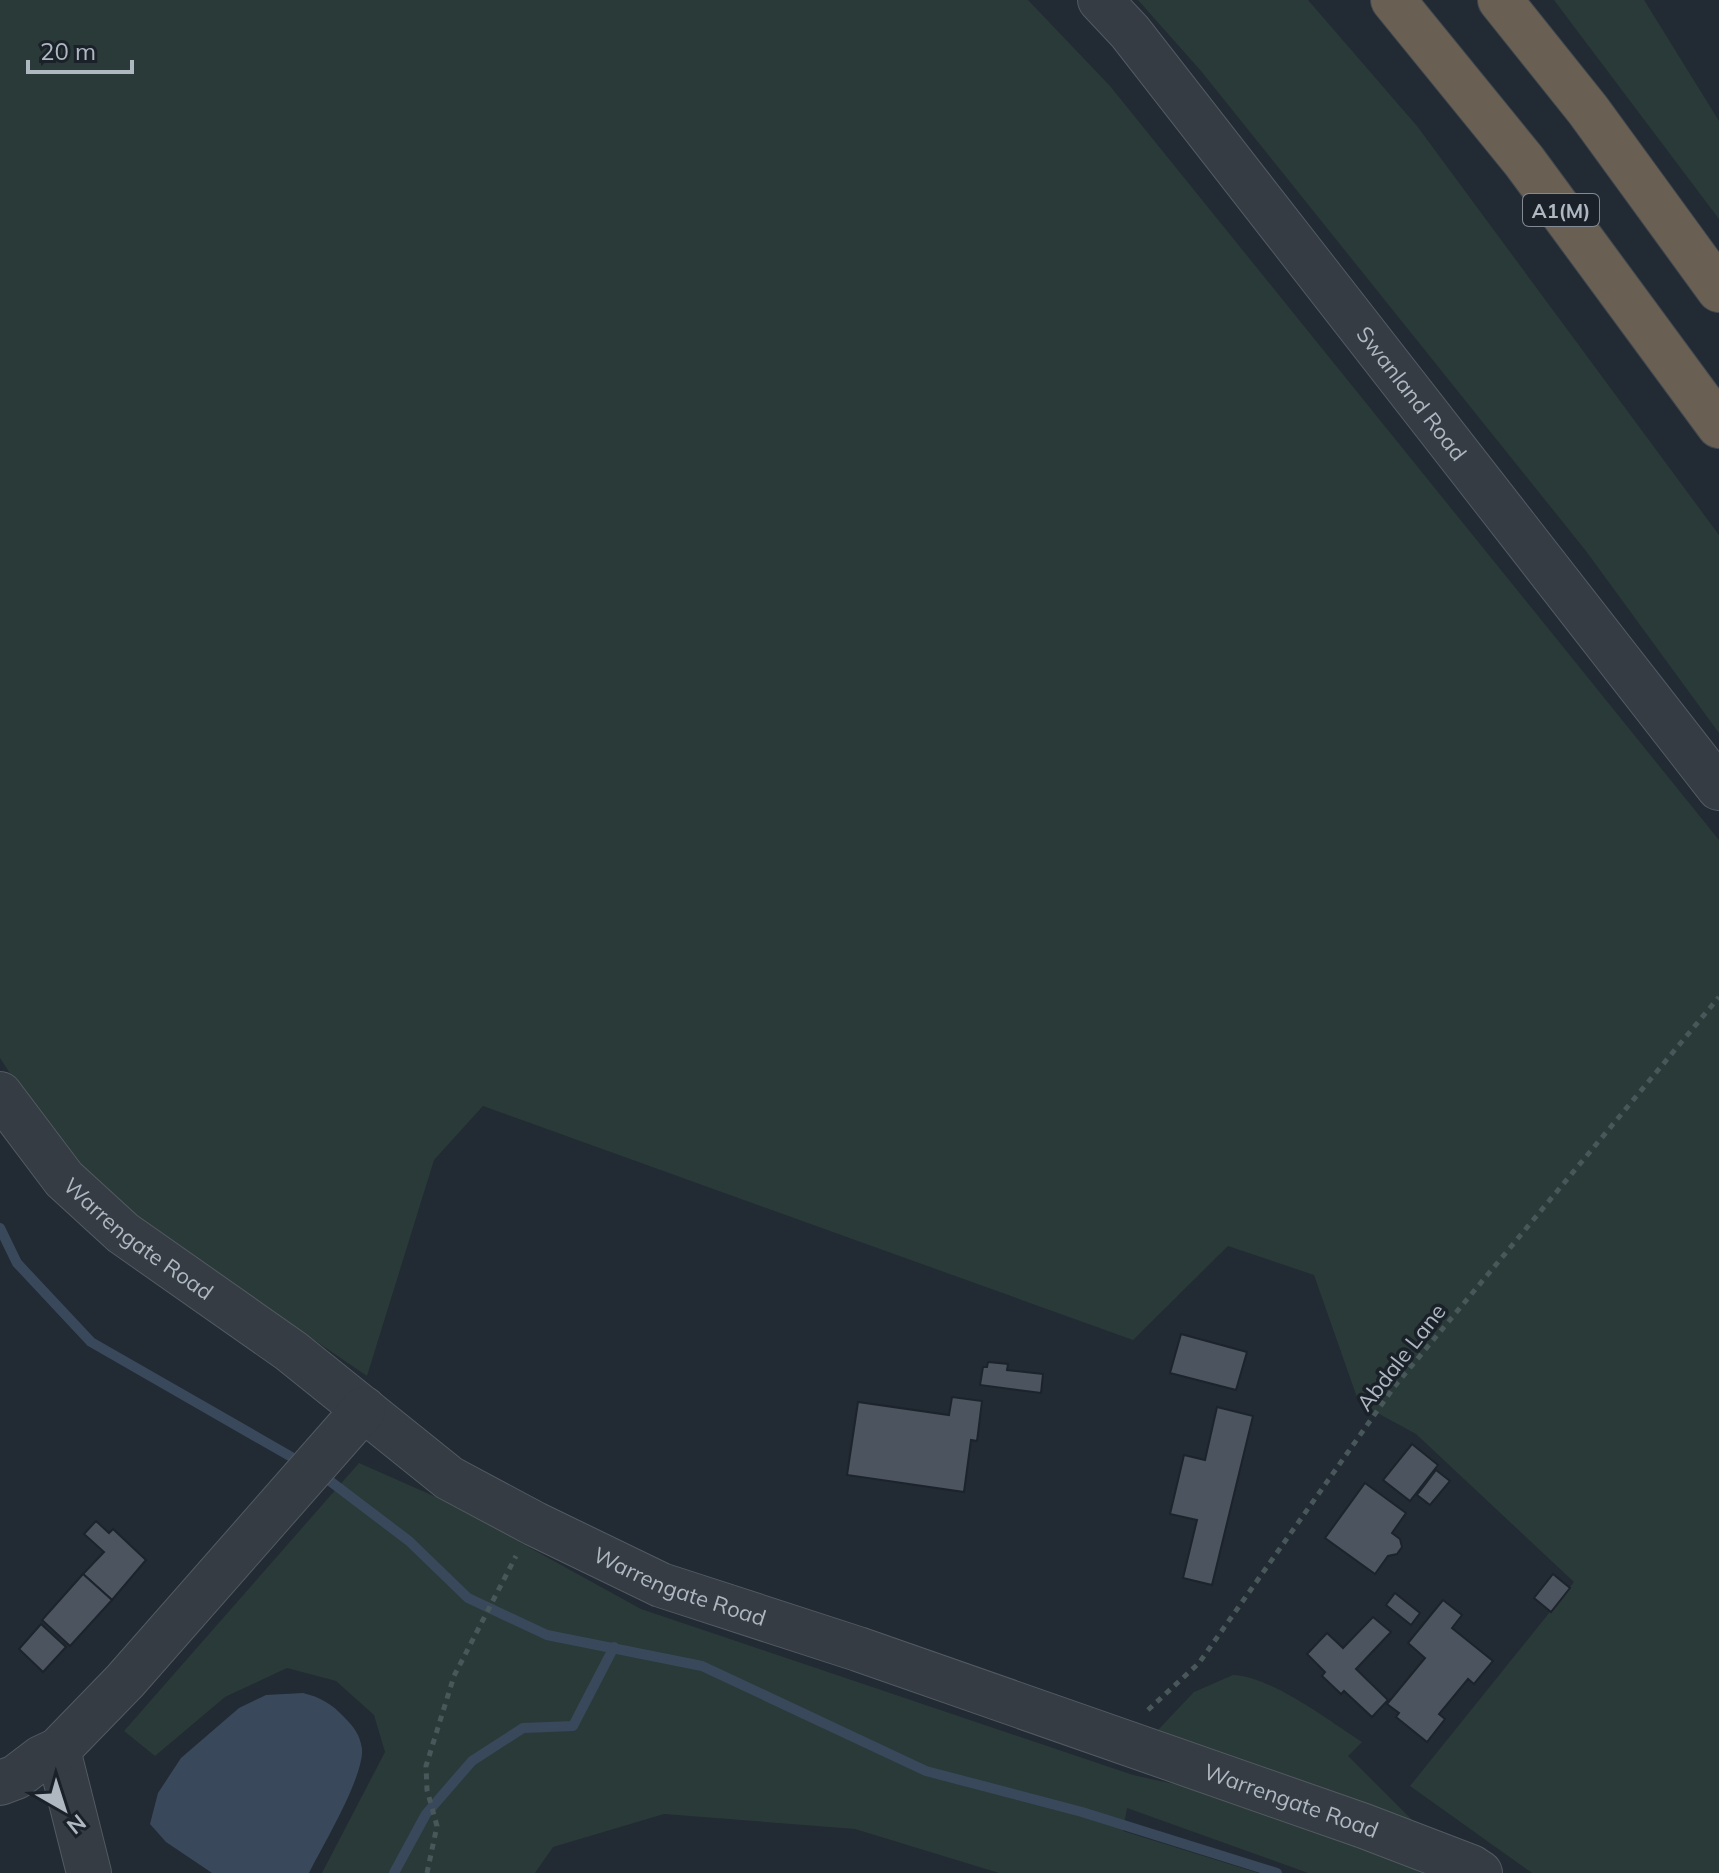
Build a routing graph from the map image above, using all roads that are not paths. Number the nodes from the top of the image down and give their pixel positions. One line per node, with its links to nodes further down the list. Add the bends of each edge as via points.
1 (1100, 0): 6 (street, Swanland Road)
2 (1393, 0): 5 (highway, A1(M), via 1524,161)
3 (1500, 0): 4 (highway)
4 (1719, 290)
5 (1719, 426)
6 (1719, 788)
7 (0, 1094): 8 (street, Warrengate Road, via 64,1179 123,1233)
8 (364, 1409): 9 (street); 11 (street, Warrengate Road, via 449,1478 661,1585 1364,1826)
9 (58, 1750): 10 (street); 12 (street)
10 (0, 1783)
11 (1474, 1871)
12 (89, 1873)

